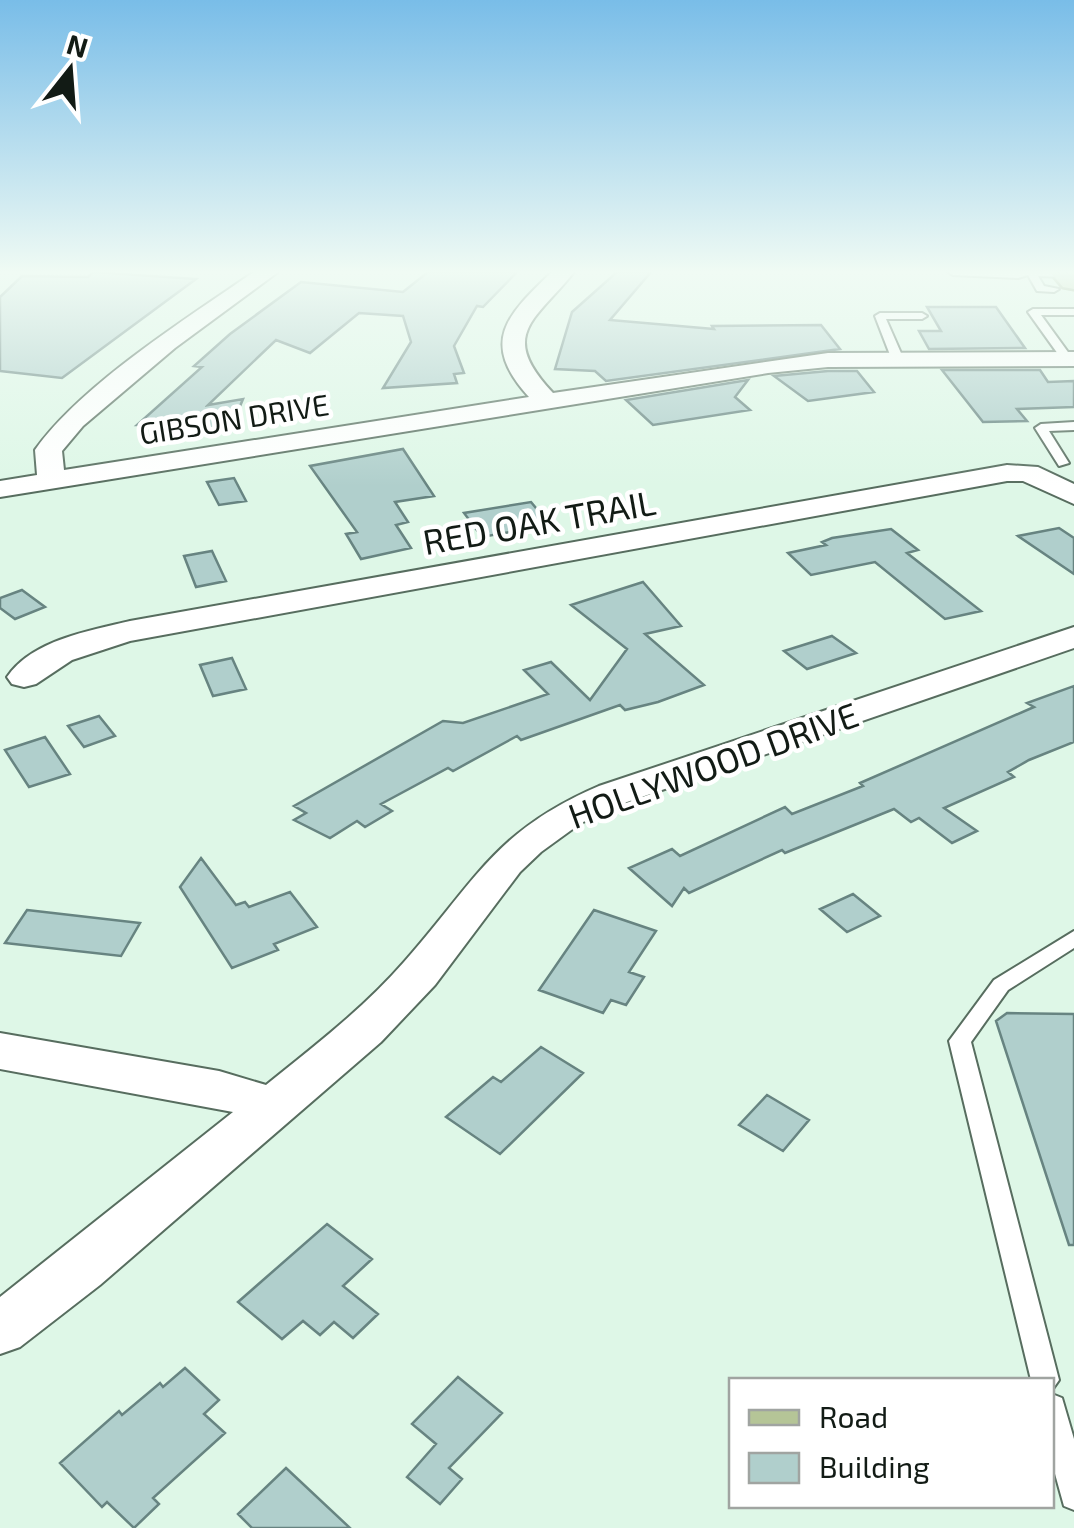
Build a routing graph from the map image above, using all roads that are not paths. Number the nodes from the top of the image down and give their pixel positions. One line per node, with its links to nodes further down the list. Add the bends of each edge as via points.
1 (166, 343): 12 (street, via 48,450)
2 (511, 343): 6 (street, via 518,370)
3 (891, 343): 5 (lane)
4 (1071, 359): 5 (street, GIBSON DRIVE)
5 (898, 360): 6 (street, GIBSON DRIVE, via 768,366)
6 (546, 400): 12 (street, GIBSON DRIVE)
7 (1074, 426): 8 (lane, via 1041,428)
8 (1054, 448): 9 (lane); 10 (lane)
9 (1074, 448)
10 (1069, 463): 11 (lane)
11 (1028, 474): 14 (street, RED OAK TRAIL); 16 (street, RED OAK TRAIL, via 130,630 69,648)
12 (51, 481): 13 (street, GIBSON DRIVE)
13 (0, 489)
14 (1074, 495)
15 (1074, 637): 19 (street, HOLLYWOOD DRIVE, via 568,814 506,862 419,974 365,1030)
16 (24, 677)
17 (1074, 938): 21 (lane, via 1001,985 960,1041)
18 (0, 1051): 19 (street, via 219,1090)
19 (270, 1110): 20 (street, HOLLYWOOD DRIVE)
20 (0, 1330)
21 (1044, 1378)
22 (1054, 1415): 23 (lane)
23 (1074, 1496)

